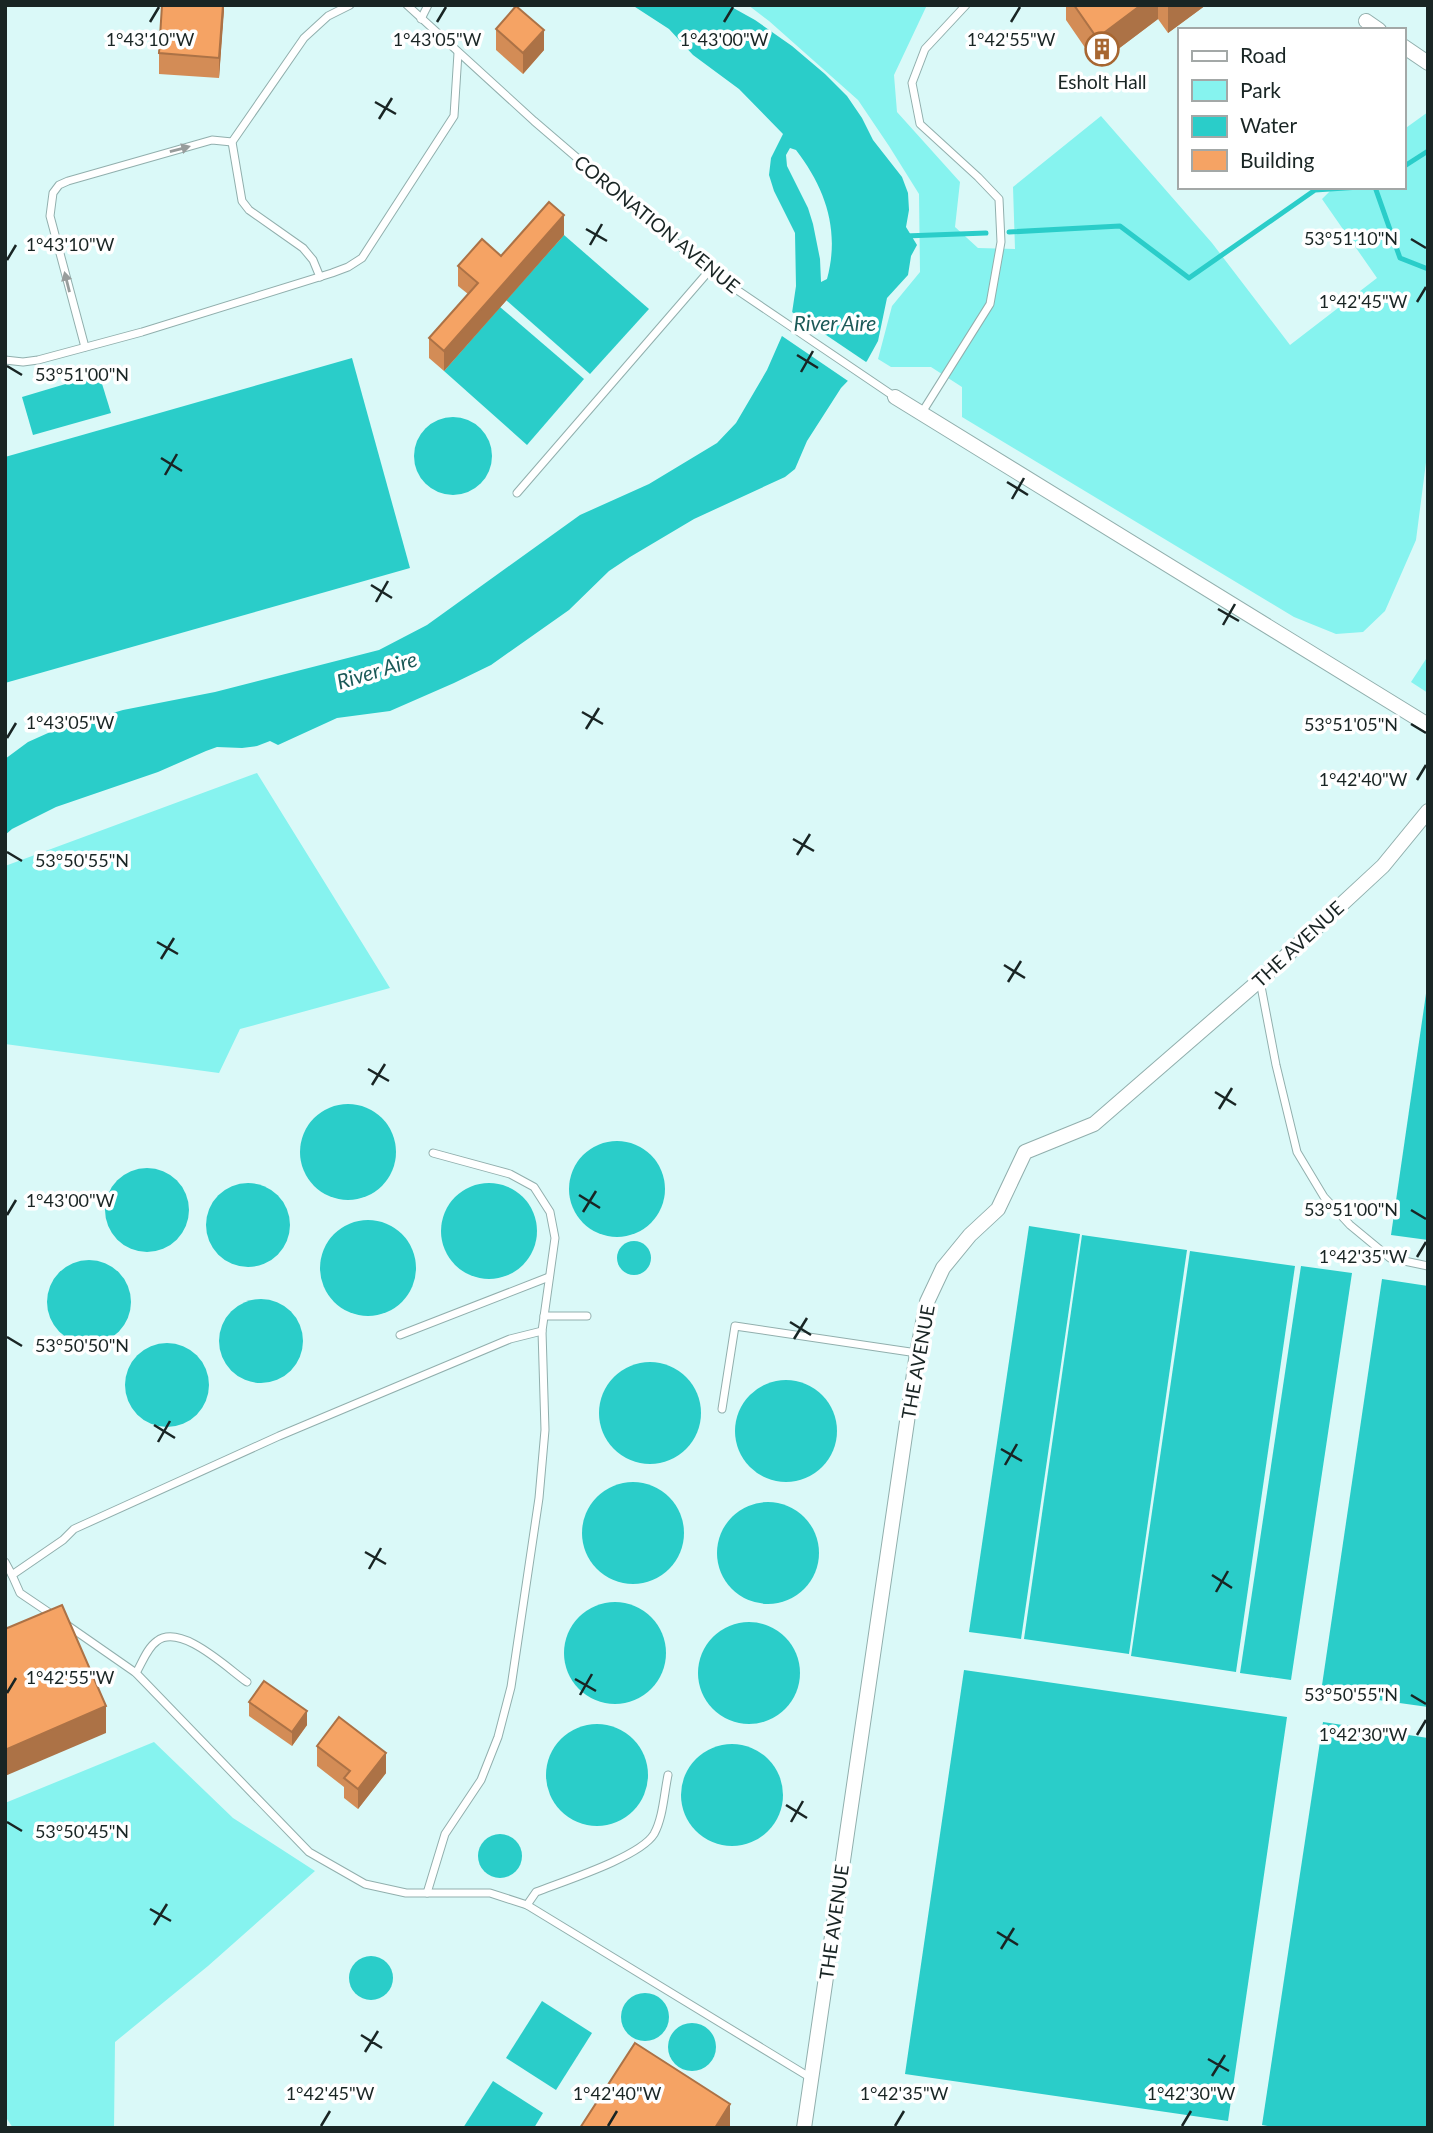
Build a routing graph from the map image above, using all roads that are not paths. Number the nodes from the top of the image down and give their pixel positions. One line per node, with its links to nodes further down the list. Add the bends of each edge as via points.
1 (350, 5): 9 (lane, via 328,16 304,38)
2 (407, 5): 5 (lane, CORONATION AVENUE)
3 (428, 5): 5 (lane)
4 (966, 5): 15 (lane, via 925,49 912,83 920,124 999,200 1001,242 990,304)
5 (421, 19): 7 (lane, CORONATION AVENUE)
6 (1405, 47): 8 (street)
7 (458, 53): 10 (lane, CORONATION AVENUE); 11 (lane, via 454,117 442,137 362,258)
8 (1428, 63)
9 (232, 142): 11 (lane, via 242,201 303,248); 12 (lane, one-way to 9, via 50,216 53,193 59,185 91,174 212,140)
10 (709, 271): 14 (lane, CORONATION AVENUE); 16 (lane)
11 (320, 277): 12 (lane)
12 (85, 348): 13 (lane, via 23,362)
13 (5, 360)
14 (895, 397): 15 (street, CORONATION AVENUE)
15 (920, 414): 17 (street, CORONATION AVENUE)
16 (517, 494)
17 (1428, 726)
18 (1428, 811): 19 (street, THE AVENUE, via 1383,866)
19 (1260, 980): 21 (lane, via 1297,1152 1324,1197 1350,1225 1390,1258); 27 (street, THE AVENUE, via 1094,1124 1025,1152 998,1209 943,1268 928,1302)
20 (433, 1153): 22 (lane, via 510,1174 534,1187 550,1212 555,1238)
21 (1428, 1266)
22 (550, 1277): 23 (lane); 26 (lane)
23 (544, 1316): 24 (lane); 25 (lane)
24 (587, 1316)
25 (542, 1331): 30 (lane, via 510,1339 106,1513 74,1529); 34 (lane, via 545,1430 511,1687 481,1780 445,1834)
26 (400, 1335)
27 (917, 1353): 28 (lane, via 735,1326); 36 (street, THE AVENUE)
28 (722, 1409)
29 (5, 1562): 30 (lane)
30 (12, 1575): 31 (lane, via 20,1592)
31 (136, 1673): 32 (lane, via 158,1640 172,1635 187,1639); 34 (lane, via 309,1852 365,1884)
32 (247, 1682)
33 (668, 1776): 35 (lane, via 653,1835 636,1852 536,1892)
34 (427, 1893): 35 (lane, via 490,1893)
35 (527, 1905): 36 (lane)
36 (811, 2078): 37 (street, THE AVENUE)
37 (804, 2128)

